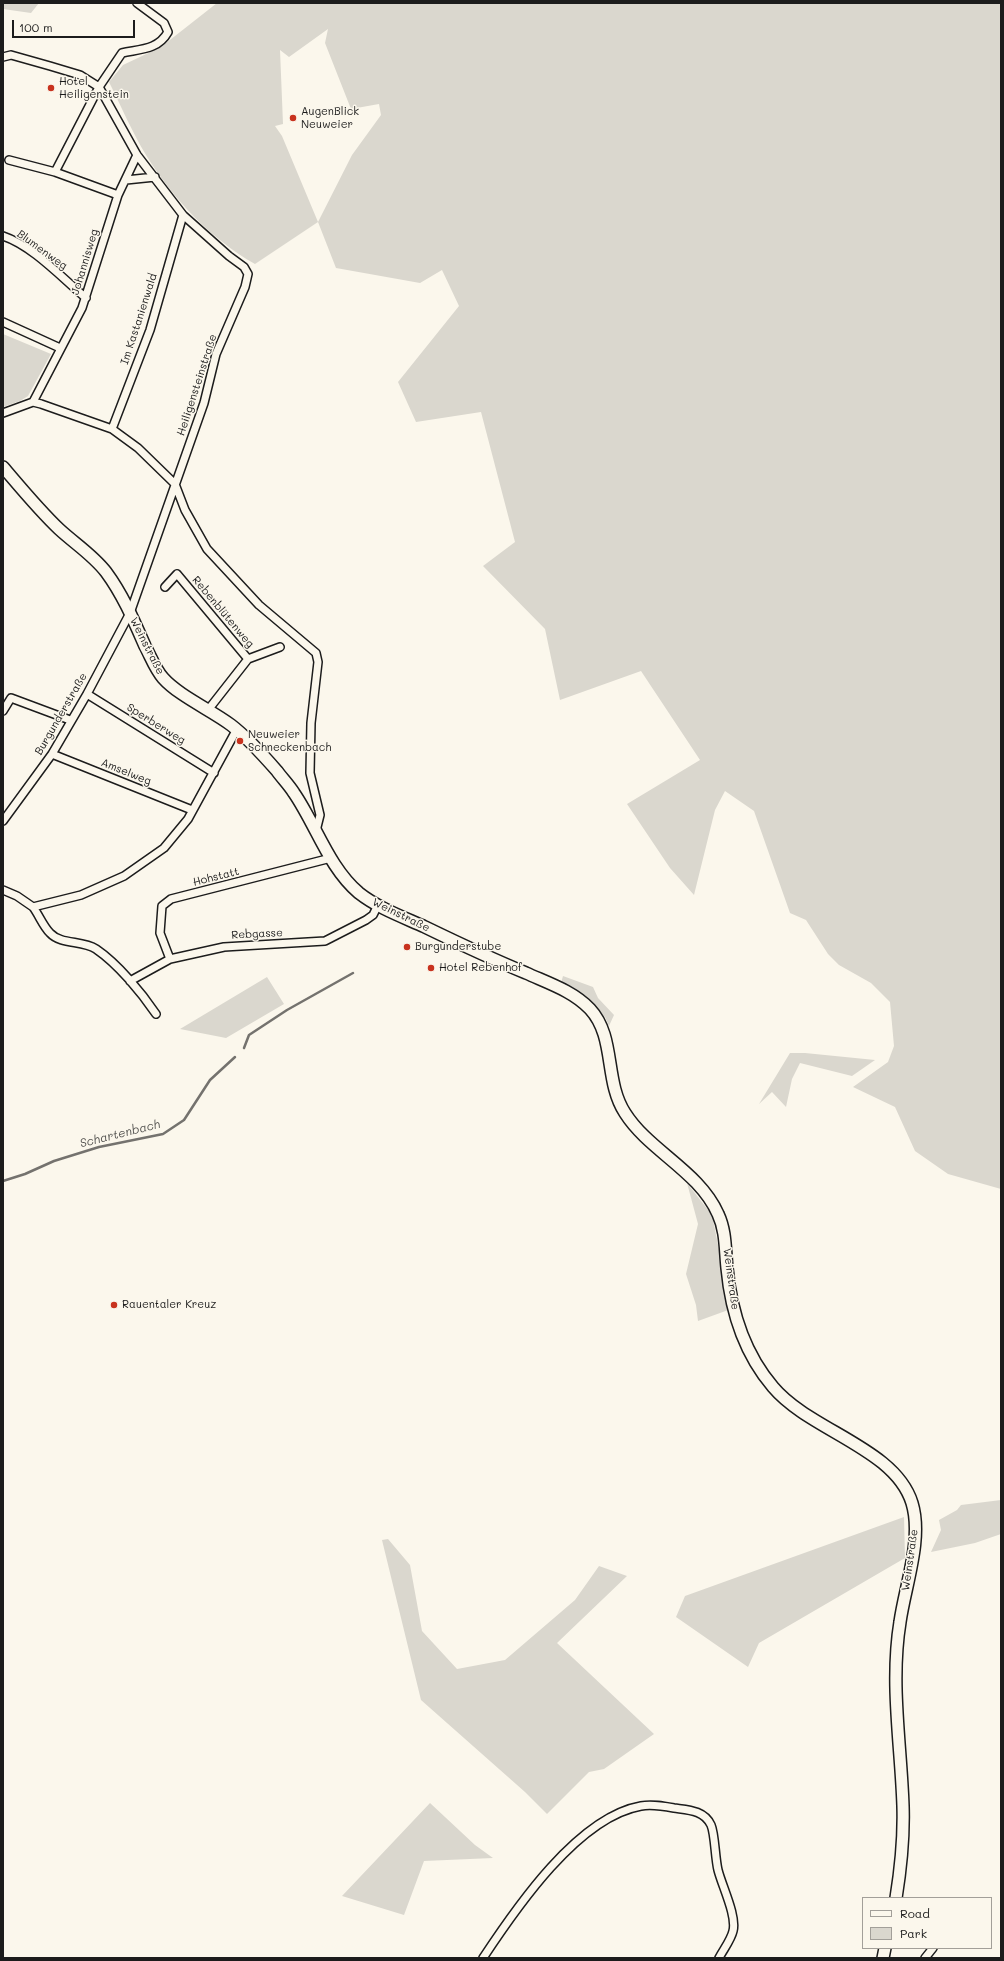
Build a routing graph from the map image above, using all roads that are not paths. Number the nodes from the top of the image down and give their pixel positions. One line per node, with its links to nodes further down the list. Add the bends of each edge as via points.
1 (137, 3): 3 (street, via 164,23 168,32 163,41 154,47 122,53)
2 (3, 57): 3 (street, via 11,55 80,75)
3 (99, 87): 4 (street, Heiligensteinstraße); 6 (street)
4 (137, 155): 7 (street, Heiligensteinstraße); 8 (street, Johannisweg)
5 (9, 160): 6 (street)
6 (54, 172): 9 (street)
7 (155, 177): 8 (street); 10 (street, Heiligensteinstraße)
8 (126, 180): 9 (street, Johannisweg)
9 (118, 195): 12 (street, Johannisweg)
10 (183, 215): 17 (street, Im Kastanienwald, via 150,330); 19 (street, Heiligensteinstraße, via 244,267 248,274 245,287 216,354 204,402)
11 (3, 236): 12 (street, Blumenweg, via 34,254)
12 (86, 298): 14 (street, Johannisweg, via 72,330)
13 (3, 322): 14 (street)
14 (60, 348): 15 (street, Johannisweg)
15 (33, 402): 16 (street); 17 (street)
16 (3, 413)
17 (112, 429): 19 (street, via 138,448)
18 (3, 467): 21 (main road, Weinstraße, via 58,528 106,571)
19 (175, 484): 21 (street, Heiligensteinstraße); 33 (street, via 185,510 208,549 259,605 316,652 318,662 311,723 310,773 320,815)
20 (165, 587): 23 (street, Rebenblütenweg, via 177,574)
21 (130, 613): 24 (street, Burgunderstraße); 25 (main road, Weinstraße, via 157,672 166,682)
22 (280, 647): 23 (street, Rebenblütenweg)
23 (248, 659): 25 (street, Rebenblütenweg)
24 (87, 694): 27 (street, Burgunderstraße); 30 (street, Sperberweg)
25 (208, 710): 28 (main road, Weinstraße)
26 (3, 711): 27 (street, via 11,698)
27 (70, 720): 29 (street, Burgunderstraße)
28 (237, 729): 30 (street); 33 (main road, Weinstraße, via 294,792)
29 (52, 754): 31 (street, Amselweg); 32 (street, Burgunderstraße)
30 (214, 773): 31 (street)
31 (192, 810): 37 (street, via 188,819 164,848 124,876 81,895)
32 (3, 821)
33 (316, 831): 34 (main road, Weinstraße)
34 (331, 858): 36 (main road, Weinstraße, via 357,891); 38 (street, Hohstatt, via 170,899 162,906 160,933)
35 (3, 890): 37 (street)
36 (378, 905): 38 (street, Rebgasse, via 373,915 366,920 325,941 224,947); 41 (main road, Weinstraße, via 558,987 589,1008 604,1032 613,1088 627,1117 711,1200 720,1218 726,1240 732,1304 741,1333 755,1362 774,1389 800,1411 875,1457 903,1482 915,1517 914,1541 899,1625 896,1661 903,1806 903,1838)
37 (33, 907): 39 (street, via 50,934 96,949)
38 (170, 959): 39 (street, Rebgasse)
39 (130, 981): 40 (street)
40 (156, 1014)
41 (896, 1897)
42 (932, 1949): 45 (street)
43 (483, 1958): 44 (street, via 500,1931 550,1867 581,1838 620,1812 656,1805 698,1812 711,1825 718,1870 734,1920 734,1931)
44 (719, 1958)
45 (925, 1958)

